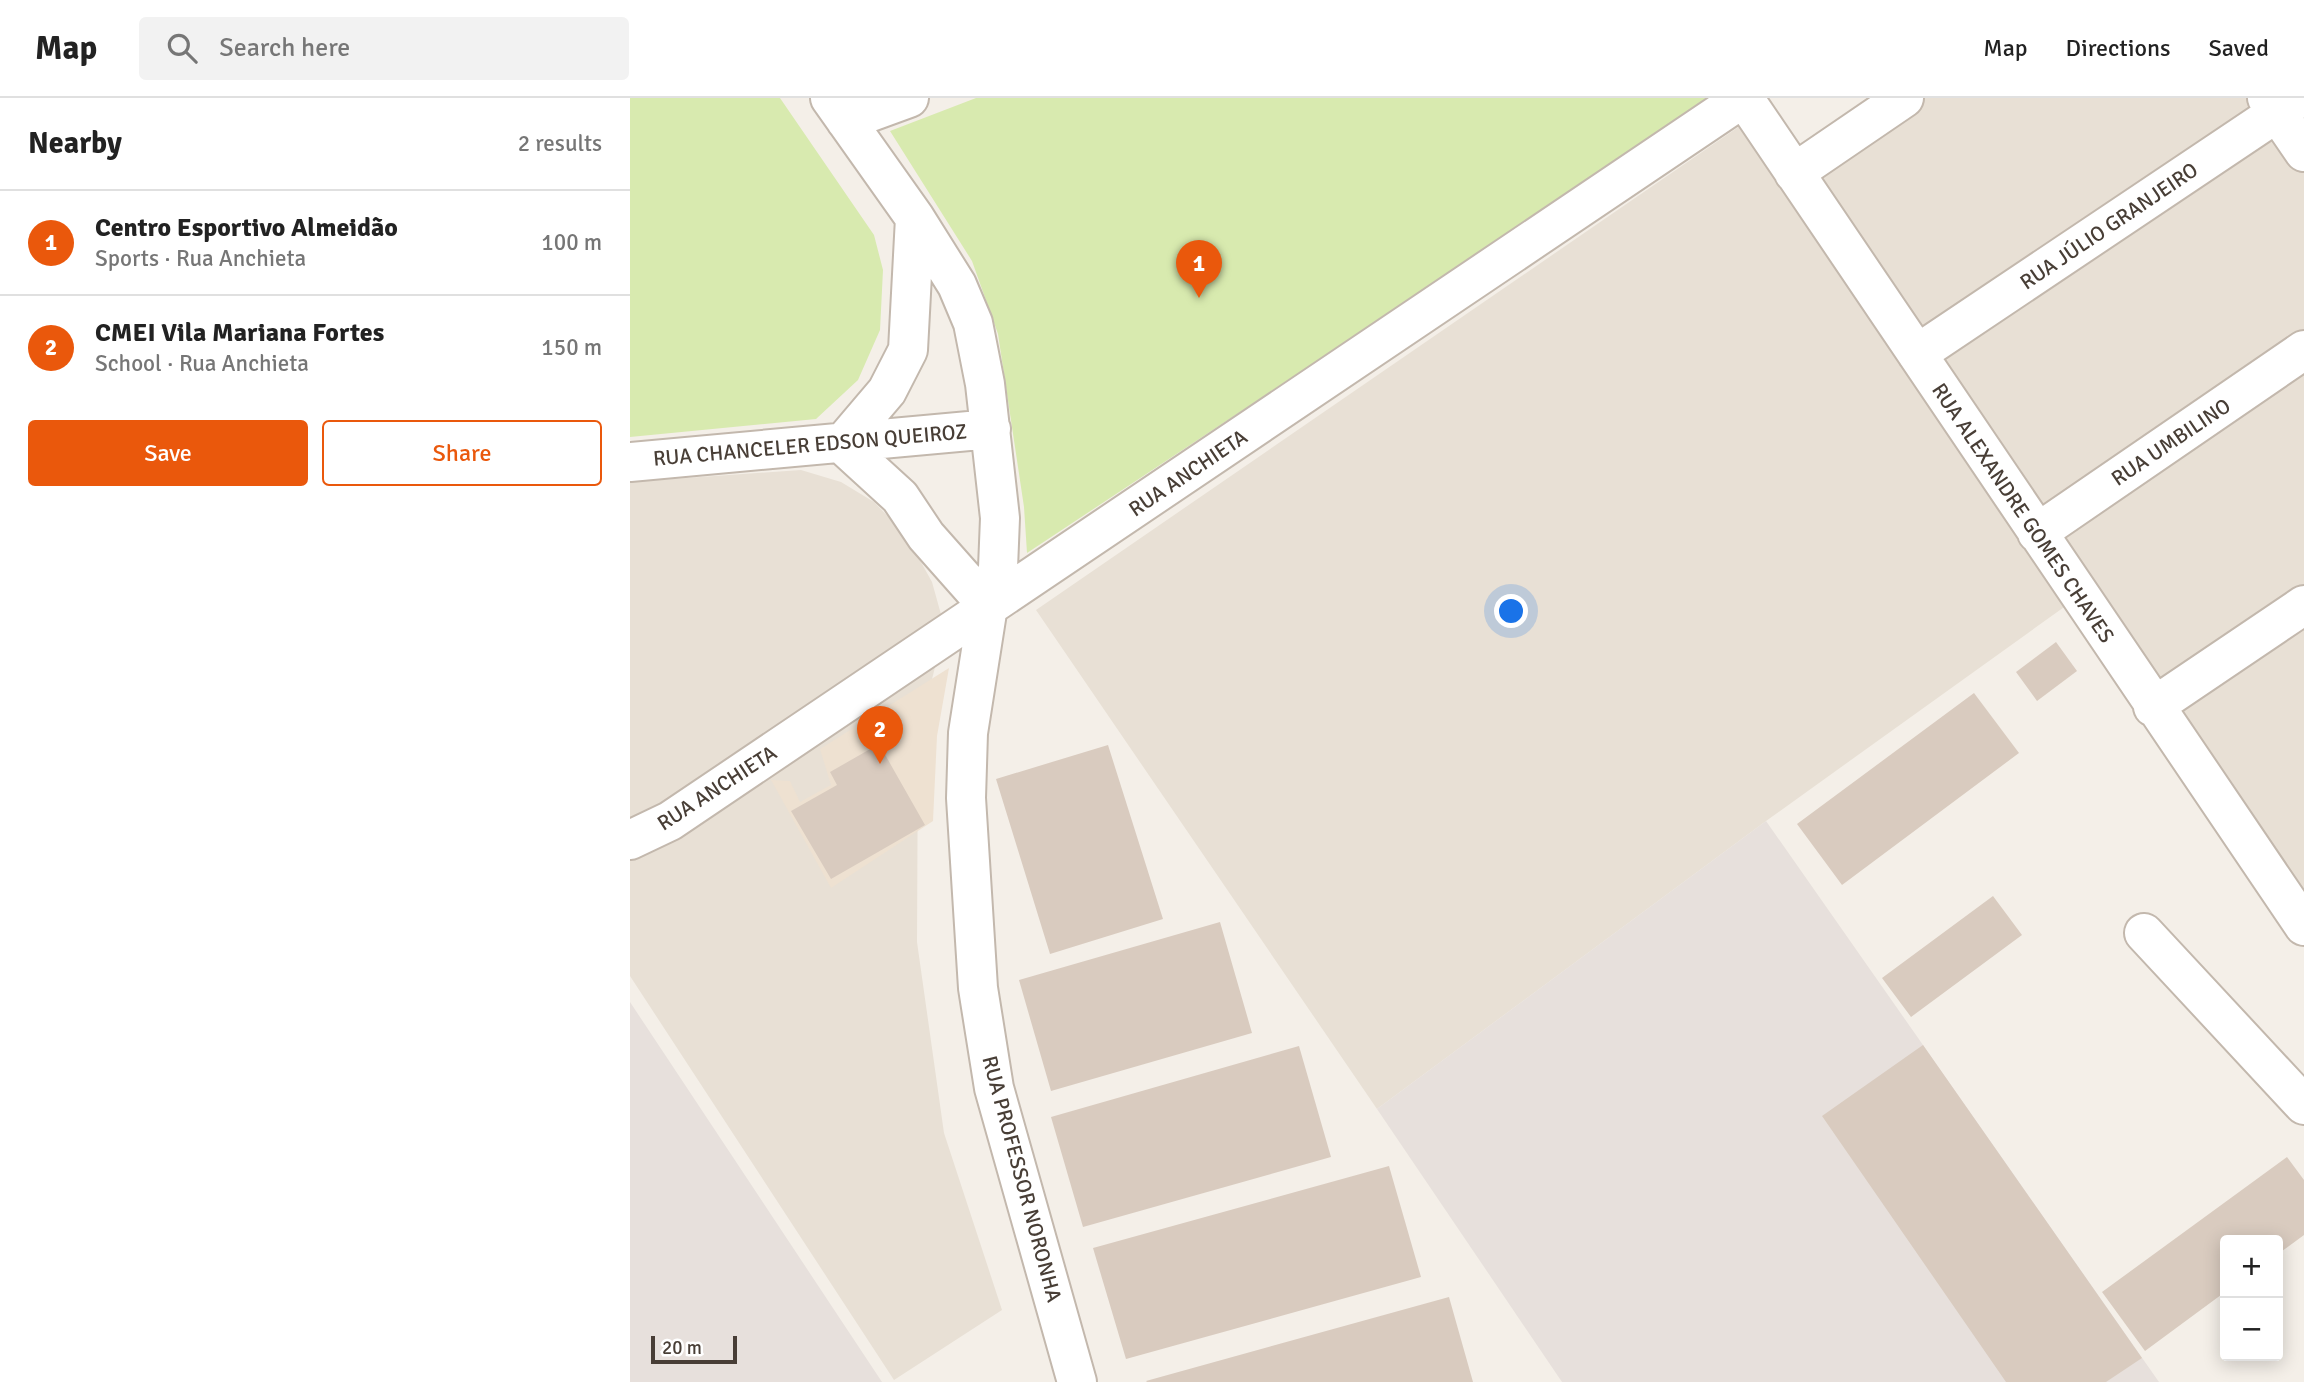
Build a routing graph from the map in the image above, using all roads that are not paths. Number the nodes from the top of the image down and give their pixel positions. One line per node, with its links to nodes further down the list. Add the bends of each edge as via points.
1 (909, 98): 5 (street)
2 (1743, 98): 7 (street, RUA ALEXANDRE GOMES CHAVES); 16 (street, RUA ANCHIETA)
3 (1904, 98): 7 (street)
4 (2281, 103): 6 (street); 10 (street, RUA JÚLIO GRANJEIRO)
5 (838, 110): 8 (street, RUA PROFESSOR NORONHA)
6 (2304, 152)
7 (1794, 173): 10 (street, RUA ALEXANDRE GOMES CHAVES)
8 (915, 218): 11 (street, RUA PROFESSOR NORONHA, via 957,285 972,323); 12 (street, via 908,350 887,391)
9 (2304, 350): 14 (street, RUA UMBILINO)
10 (1917, 354): 14 (street, RUA ALEXANDRE GOMES CHAVES)
11 (991, 429): 12 (street, RUA CHANCELER EDSON QUEIROZ); 16 (street, RUA PROFESSOR NORONHA, via 1000,518 998,568)
12 (842, 444): 13 (street, RUA CHANCELER EDSON QUEIROZ); 16 (street, via 900,497 926,536)
13 (630, 462)
14 (2037, 533): 17 (street, RUA ALEXANDRE GOMES CHAVES)
15 (2304, 605): 17 (street)
16 (988, 606): 18 (street, RUA ANCHIETA, via 670,821); 23 (street, RUA PROFESSOR NORONHA, via 968,733 966,798 978,988 994,1088)
17 (2153, 707): 19 (street, RUA ALEXANDRE GOMES CHAVES)
18 (630, 840)
19 (2290, 875): 20 (street, RUA ALEXANDRE GOMES CHAVES)
20 (2304, 926)
21 (2144, 933): 22 (street)
22 (2304, 1105)
23 (1077, 1382)

